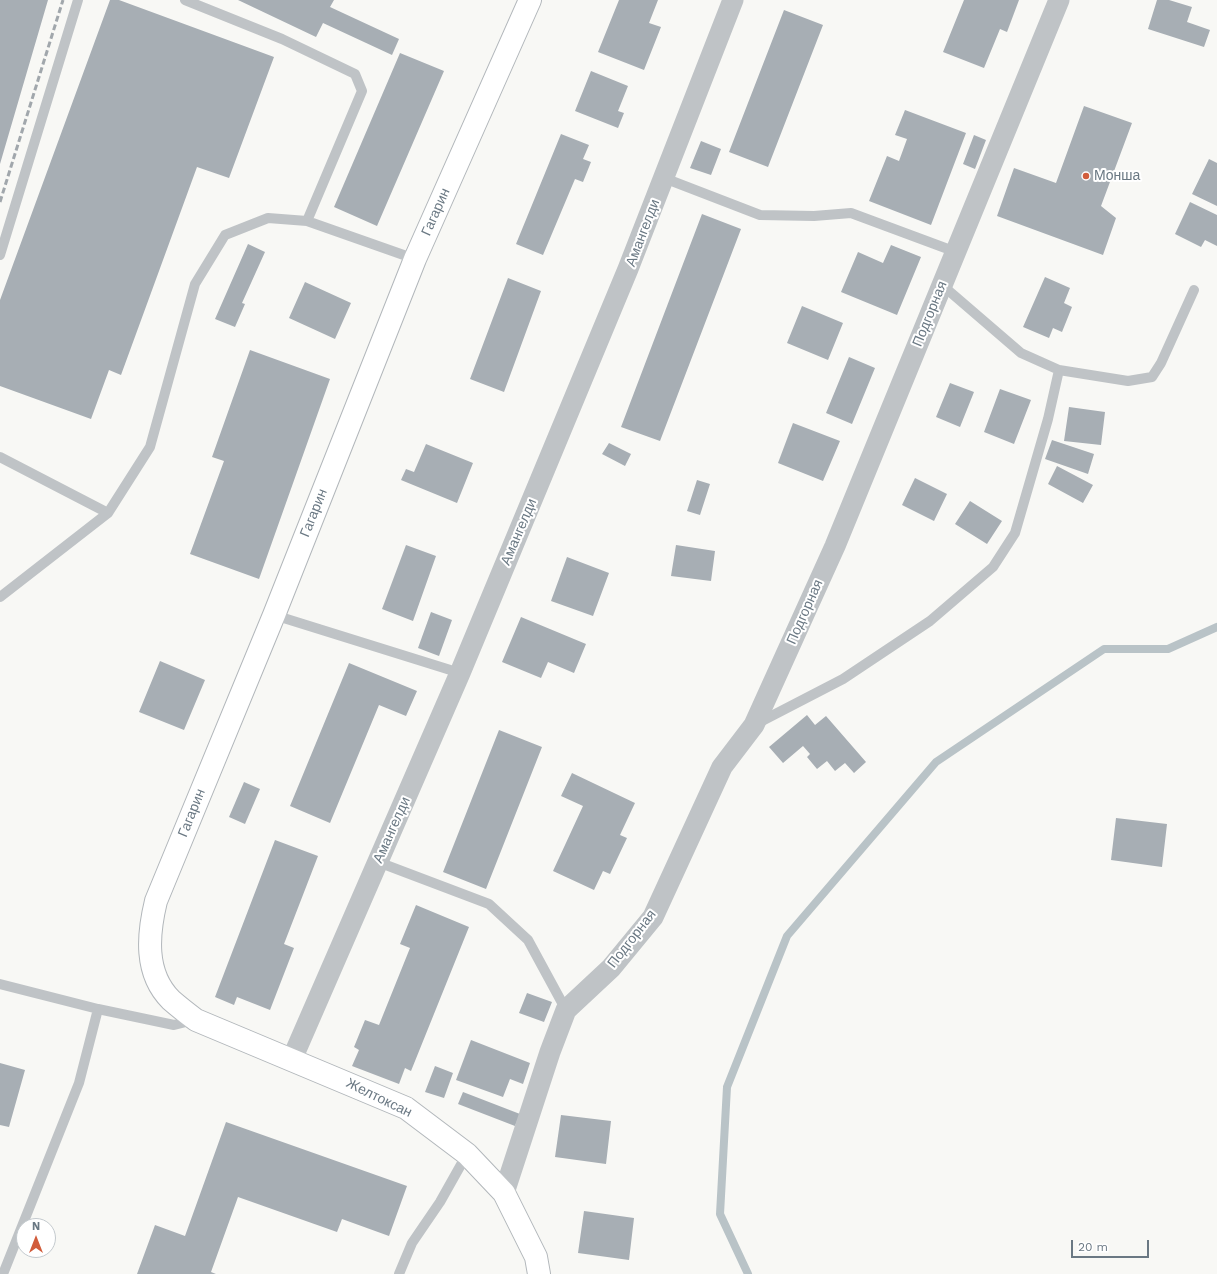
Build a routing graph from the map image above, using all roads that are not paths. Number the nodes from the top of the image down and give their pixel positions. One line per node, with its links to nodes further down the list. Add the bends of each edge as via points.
1 (78, 0): 9 (lane)
2 (185, 0): 7 (lane, via 282,39 355,74 362,91)
3 (530, 0): 10 (main road, Гагарин)
4 (733, 0): 6 (street, Амангелди)
5 (1059, 0): 8 (street, Подгорная)
6 (664, 178): 8 (lane, via 760,215 814,216 851,213); 18 (street, Амангелди)
7 (307, 221): 10 (lane); 15 (lane, via 268,218 226,235 195,284 150,447)
8 (956, 252): 11 (street, Подгорная)
9 (0, 255)
10 (415, 258): 17 (main road, Гагарин)
11 (942, 285): 13 (lane, via 1021,353); 19 (street, Подгорная, via 836,546)
12 (1194, 290): 13 (lane, via 1161,363 1152,377 1128,381)
13 (1059, 370): 19 (lane, via 1048,419 1015,533 993,567 930,621 843,679)
14 (0, 458): 15 (lane)
15 (108, 513): 16 (lane)
16 (0, 597)
17 (274, 615): 18 (lane); 24 (main road, Гагарин, via 156,901 149,928 149,951 156,978 170,1000)
18 (460, 673): 20 (street, Амангелди)
19 (754, 725): 23 (street, Подгорная, via 722,767 653,917 611,968)
20 (378, 862): 23 (lane, via 489,904 528,940); 25 (street, Амангелди)
21 (0, 984): 22 (lane)
22 (98, 1009): 24 (lane, via 174,1025); 28 (lane, via 79,1083)
23 (566, 1010): 27 (street, Подгорная)
24 (196, 1020): 25 (main road, Желтоксан)
25 (292, 1059): 26 (main road, Желтоксан, via 406,1108)
26 (467, 1154): 27 (main road, Желтоксан); 29 (lane, via 440,1202 412,1243)
27 (504, 1193): 30 (main road, Желтоксан, via 536,1257)
28 (3, 1274)
29 (399, 1274)
30 (539, 1274)

